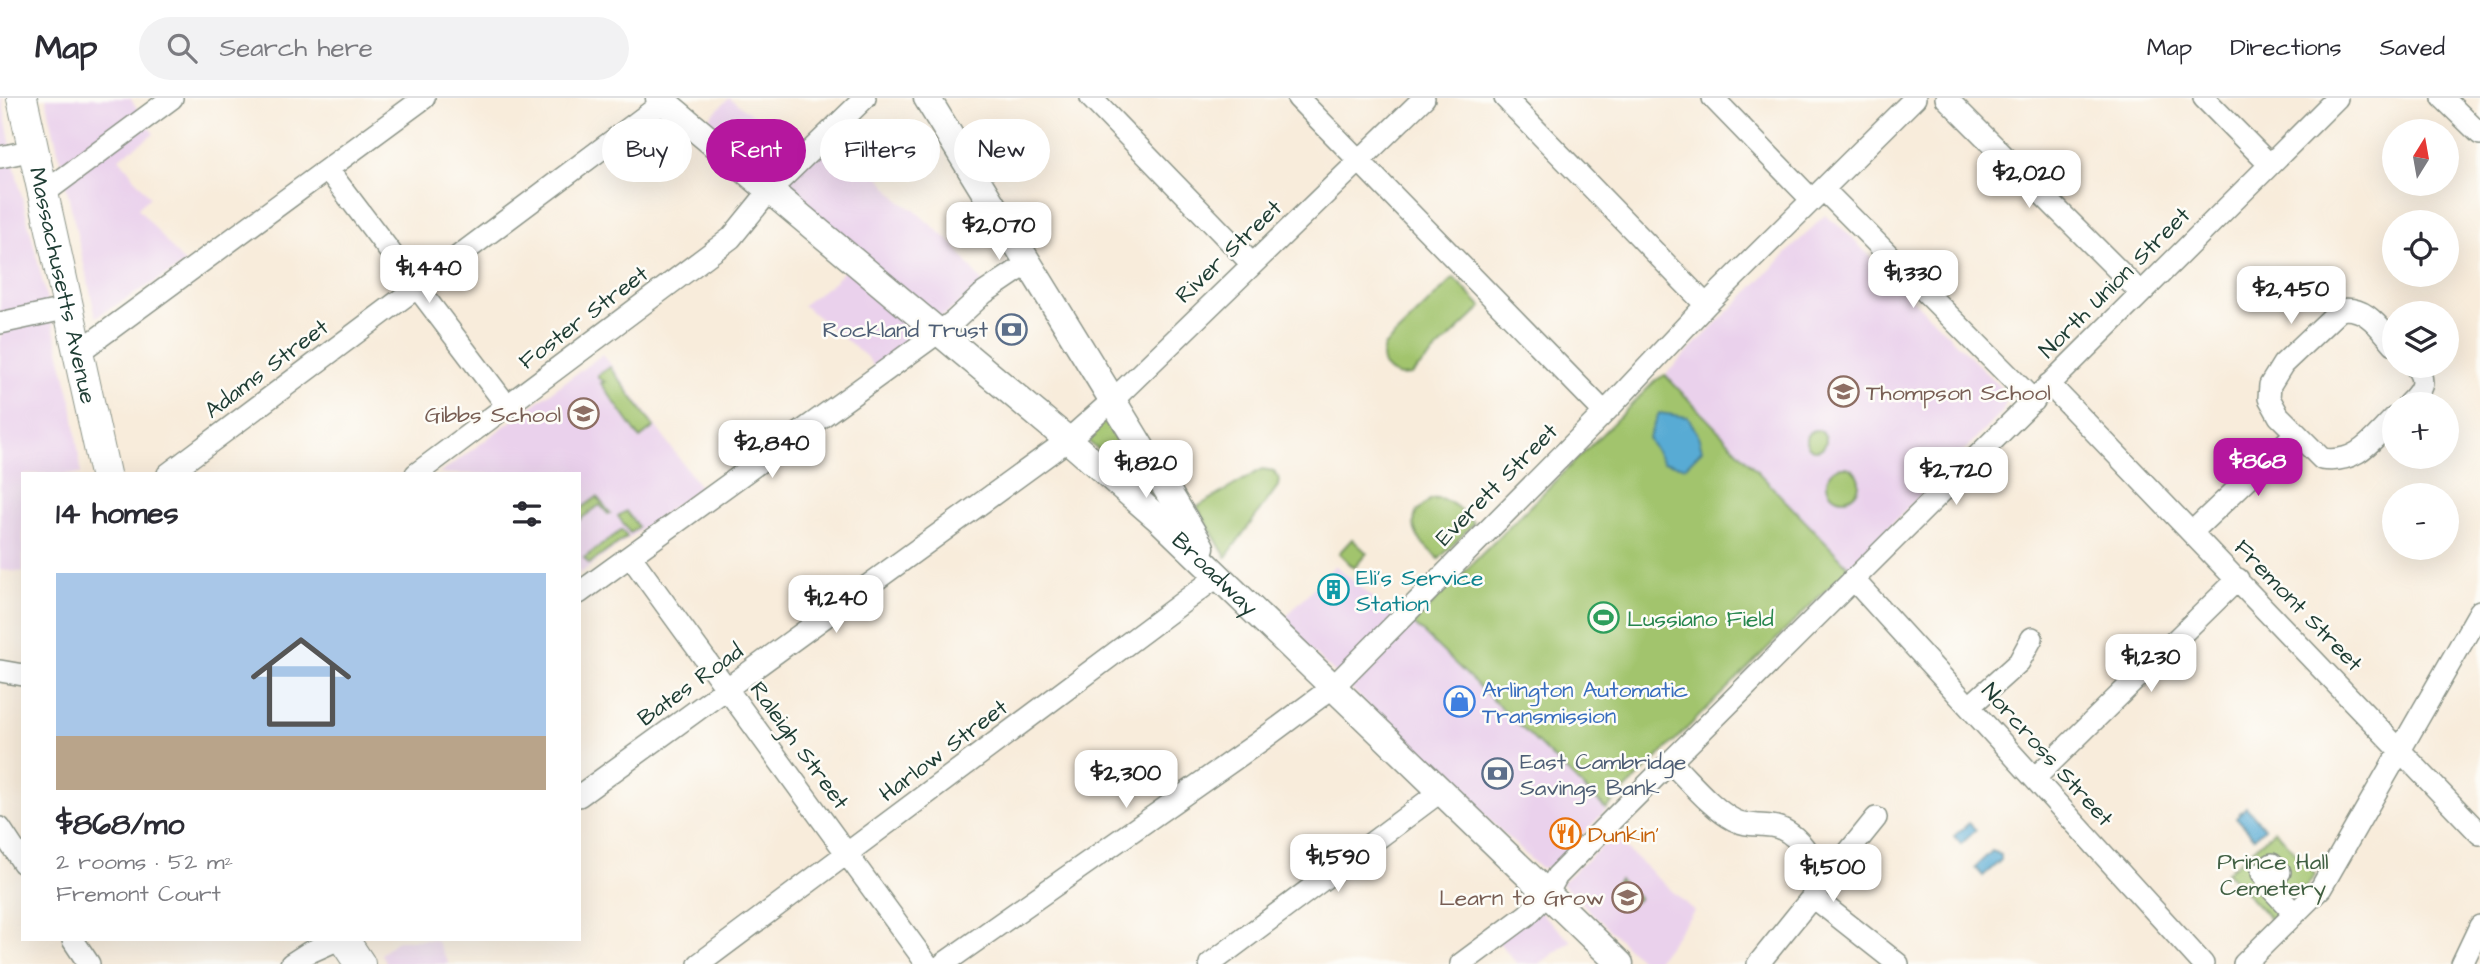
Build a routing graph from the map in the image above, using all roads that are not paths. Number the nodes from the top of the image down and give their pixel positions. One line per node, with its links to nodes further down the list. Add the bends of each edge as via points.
1 (22, 98): 18 (highway, Massachusetts Avenue)
2 (172, 98): 24 (street)
3 (424, 98): 22 (street)
4 (864, 98): 23 (street, Foster Street)
5 (927, 98): 26 (main road)
6 (1091, 98): 27 (street)
7 (1298, 98): 20 (street)
8 (1424, 98): 20 (street, River Street)
9 (1505, 98): 30 (street)
10 (1713, 98): 25 (street)
11 (1915, 98): 25 (street, Everett Street)
12 (1946, 98): 29 (street)
13 (2204, 98): 21 (street)
14 (2337, 98): 21 (street, North Union Street)
15 (2443, 98): 17 (street)
16 (662, 100): 23 (main road, Broadway); 28 (street, Adams Street)
17 (2480, 134)
18 (34, 150): 19 (street); 24 (highway, Massachusetts Avenue)
19 (0, 157)
20 (1359, 161): 27 (street, River Street); 40 (street)
21 (2269, 164): 29 (street, North Union Street)
22 (328, 170): 28 (street); 35 (street)
23 (770, 190): 34 (main road, Broadway); 39 (street, Foster Street, via 731,238)
24 (44, 193): 31 (highway, Massachusetts Avenue)
25 (1817, 195): 30 (street, Everett Street); 38 (street)
26 (1027, 264): 34 (street); 37 (main road)
27 (1252, 264): 37 (street, River Street)
28 (417, 288): 39 (street); 45 (street, Adams Street)
29 (2141, 293): 36 (street, North Union Street)
30 (1706, 305): 40 (street, Everett Street)
31 (69, 308): 32 (street); 35 (highway, Massachusetts Avenue)
32 (0, 323)
33 (2382, 331): 42 (street, via 2366,314 2340,310 2283,364 2270,385 2269,398)
34 (939, 332): 43 (main road, Broadway); 48 (street)
35 (79, 352): 44 (highway, Massachusetts Avenue)
36 (2049, 384): 38 (street, North Union Street); 47 (street, Fremont Street)
37 (1114, 399): 43 (street, River Street); 49 (main road)
38 (2034, 401): 50 (street, North Union Street)
39 (508, 407): 46 (street, Foster Street)
40 (1604, 412): 57 (street, Everett Street)
41 (2382, 429): 42 (street, via 2344,460 2322,459)
42 (2295, 434): 47 (street)
43 (1068, 440): 49 (main road, Broadway); 58 (street, Bates Road)
44 (105, 472)
45 (171, 472)
46 (419, 472)
47 (2192, 532): 51 (street, Fremont Street)
48 (631, 557): 52 (street); 58 (street, Raleigh Street)
49 (1218, 576): 57 (main road, Broadway); 68 (street, Harlow Street)
50 (1853, 579): 59 (street, Norcross Street); 61 (street, North Union Street)
51 (2238, 579): 60 (street, Fremont Street); 62 (street)
52 (581, 592)
53 (2478, 618): 60 (street)
54 (2032, 638): 59 (street, via 2019,662)
55 (0, 671): 56 (street)
56 (21, 675)
57 (1333, 687): 63 (main road, Broadway); 84 (street, Everett Street)
58 (727, 690): 64 (street, Bates Road); 68 (street, Raleigh Street)
59 (1970, 706): 62 (street, Norcross Street)
60 (2400, 752): 67 (street, Fremont Street); 73 (street, via 2331,873)
61 (1670, 762): 71 (street, via 1735,821 1790,833 1809,853); 72 (street, North Union Street, via 1557,876)
62 (2035, 778): 90 (street, Norcross Street)
63 (1441, 791): 72 (main road, Broadway); 85 (street)
64 (581, 795)
65 (1876, 818): 71 (street)
66 (0, 828): 69 (street)
67 (2480, 834)
68 (847, 855): 82 (street, Harlow Street); 83 (street, Raleigh Street)
69 (21, 860)
70 (2270, 881): 73 (street, via 2267,884)
71 (1818, 889): 88 (street); 89 (street)
72 (1547, 894): 86 (street, North Union Street, via 1527,915); 87 (main road, Broadway)
73 (2295, 914): 78 (street)
74 (2480, 926): 91 (street)
75 (74, 941): 79 (street)
76 (335, 941): 80 (street)
77 (345, 941): 81 (highway)
78 (2253, 961)
79 (89, 964)
80 (291, 964)
81 (360, 964)
82 (699, 964)
83 (927, 964)
84 (943, 964)
85 (1210, 964)
86 (1461, 964)
87 (1620, 964)
88 (1758, 964)
89 (1898, 964)
90 (2203, 964)
91 (2462, 964)

